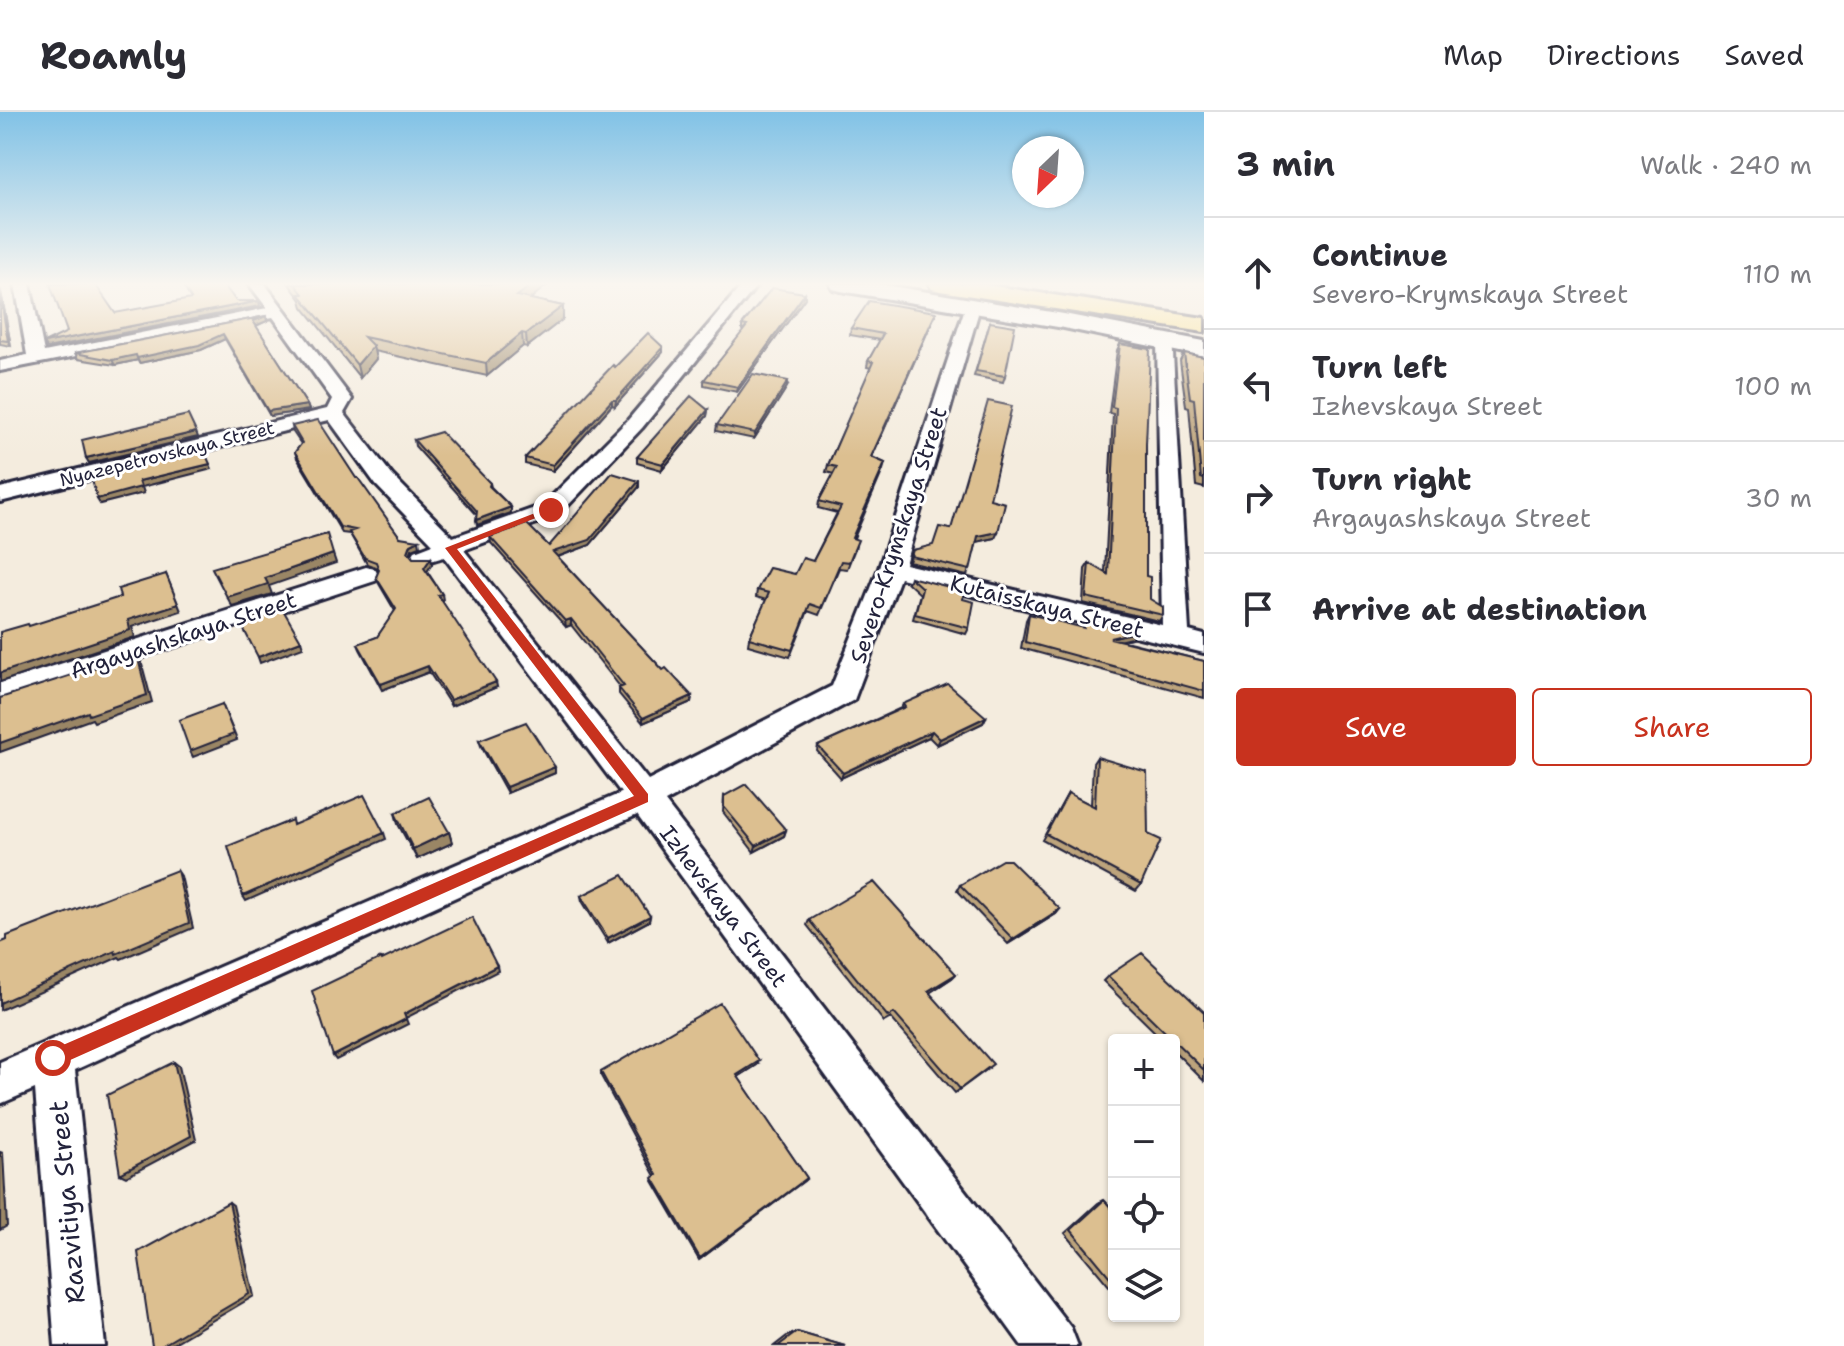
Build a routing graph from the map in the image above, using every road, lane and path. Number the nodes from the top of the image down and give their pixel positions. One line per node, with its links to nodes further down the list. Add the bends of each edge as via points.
1 (1166, 341): 16 (street)
2 (33, 342): 9 (street)
3 (120, 342): 9 (street)
4 (300, 342): 11 (street, Izhevskaya Street, via 342,399)
5 (703, 342): 13 (street, via 635,424 551,510)
6 (961, 342): 14 (street, Severo-Krymskaya Street)
7 (1169, 342): 8 (main road)
8 (1204, 349)
9 (36, 358): 10 (street)
10 (0, 366)
11 (334, 413): 12 (street, Nyazepetrovskaya Street); 13 (street, Izhevskaya Street)
12 (0, 495)
13 (437, 552): 19 (street, Izhevskaya Street)
14 (891, 568): 16 (street, Kutaisskaya Street); 19 (street, Severo-Krymskaya Street, via 844,693)
15 (366, 575): 18 (street, Argayashskaya Street)
16 (1176, 637): 17 (street, Kutaisskaya Street)
17 (1204, 644)
18 (0, 694)
19 (643, 798): 20 (street, Severo-Krymskaya Street); 23 (street, Izhevskaya Street)
20 (53, 1058): 21 (street, Severo-Krymskaya Street); 22 (street, Razvitiya Street)
21 (0, 1083)
22 (80, 1346)
23 (1053, 1346)

